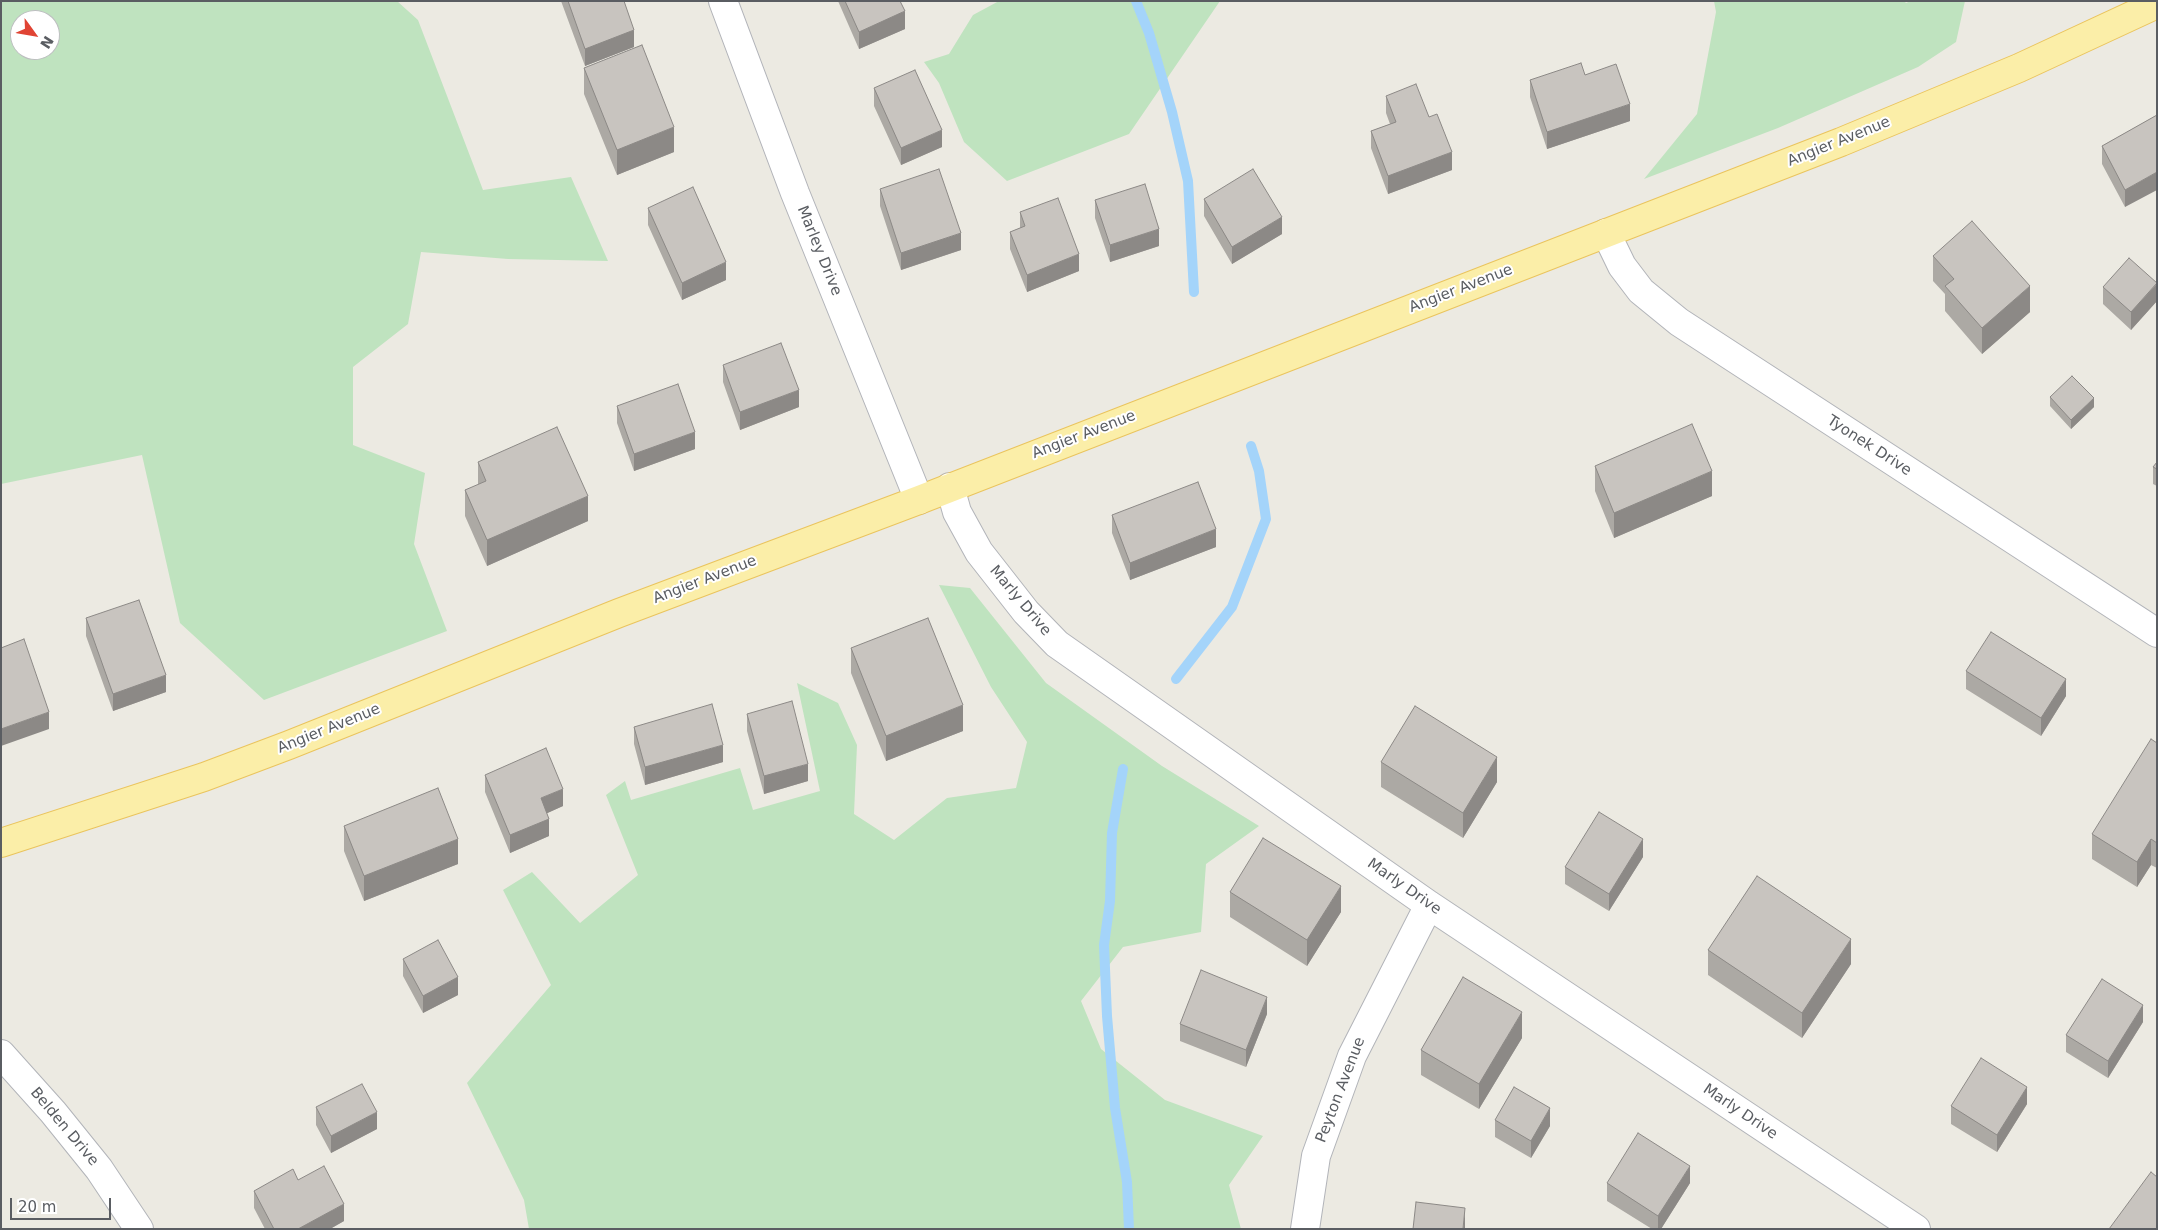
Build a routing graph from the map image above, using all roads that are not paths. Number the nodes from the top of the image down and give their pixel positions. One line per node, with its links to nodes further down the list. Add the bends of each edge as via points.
1 (723, 1): 5 (street, Marley Drive, via 795,193)
2 (2146, 5): 3 (main road, Angier Avenue, via 2019,68)
3 (1606, 234): 4 (main road, Angier Avenue); 6 (street, Tyonek Drive, via 1622,266 1641,291 1679,322)
4 (950, 487): 5 (main road, Angier Avenue); 8 (street, Marly Drive, via 957,512 979,552 1026,612 1057,644)
5 (919, 500): 7 (main road, Angier Avenue, via 619,613 290,746)
6 (2157, 633)
7 (1, 843)
8 (1429, 905): 11 (street, Peyton Avenue, via 1352,1056 1316,1156); 12 (street, Marly Drive)
9 (1, 1054): 10 (street, Belden Drive, via 99,1169)
10 (139, 1229)
11 (1304, 1229)
12 (1916, 1229)

